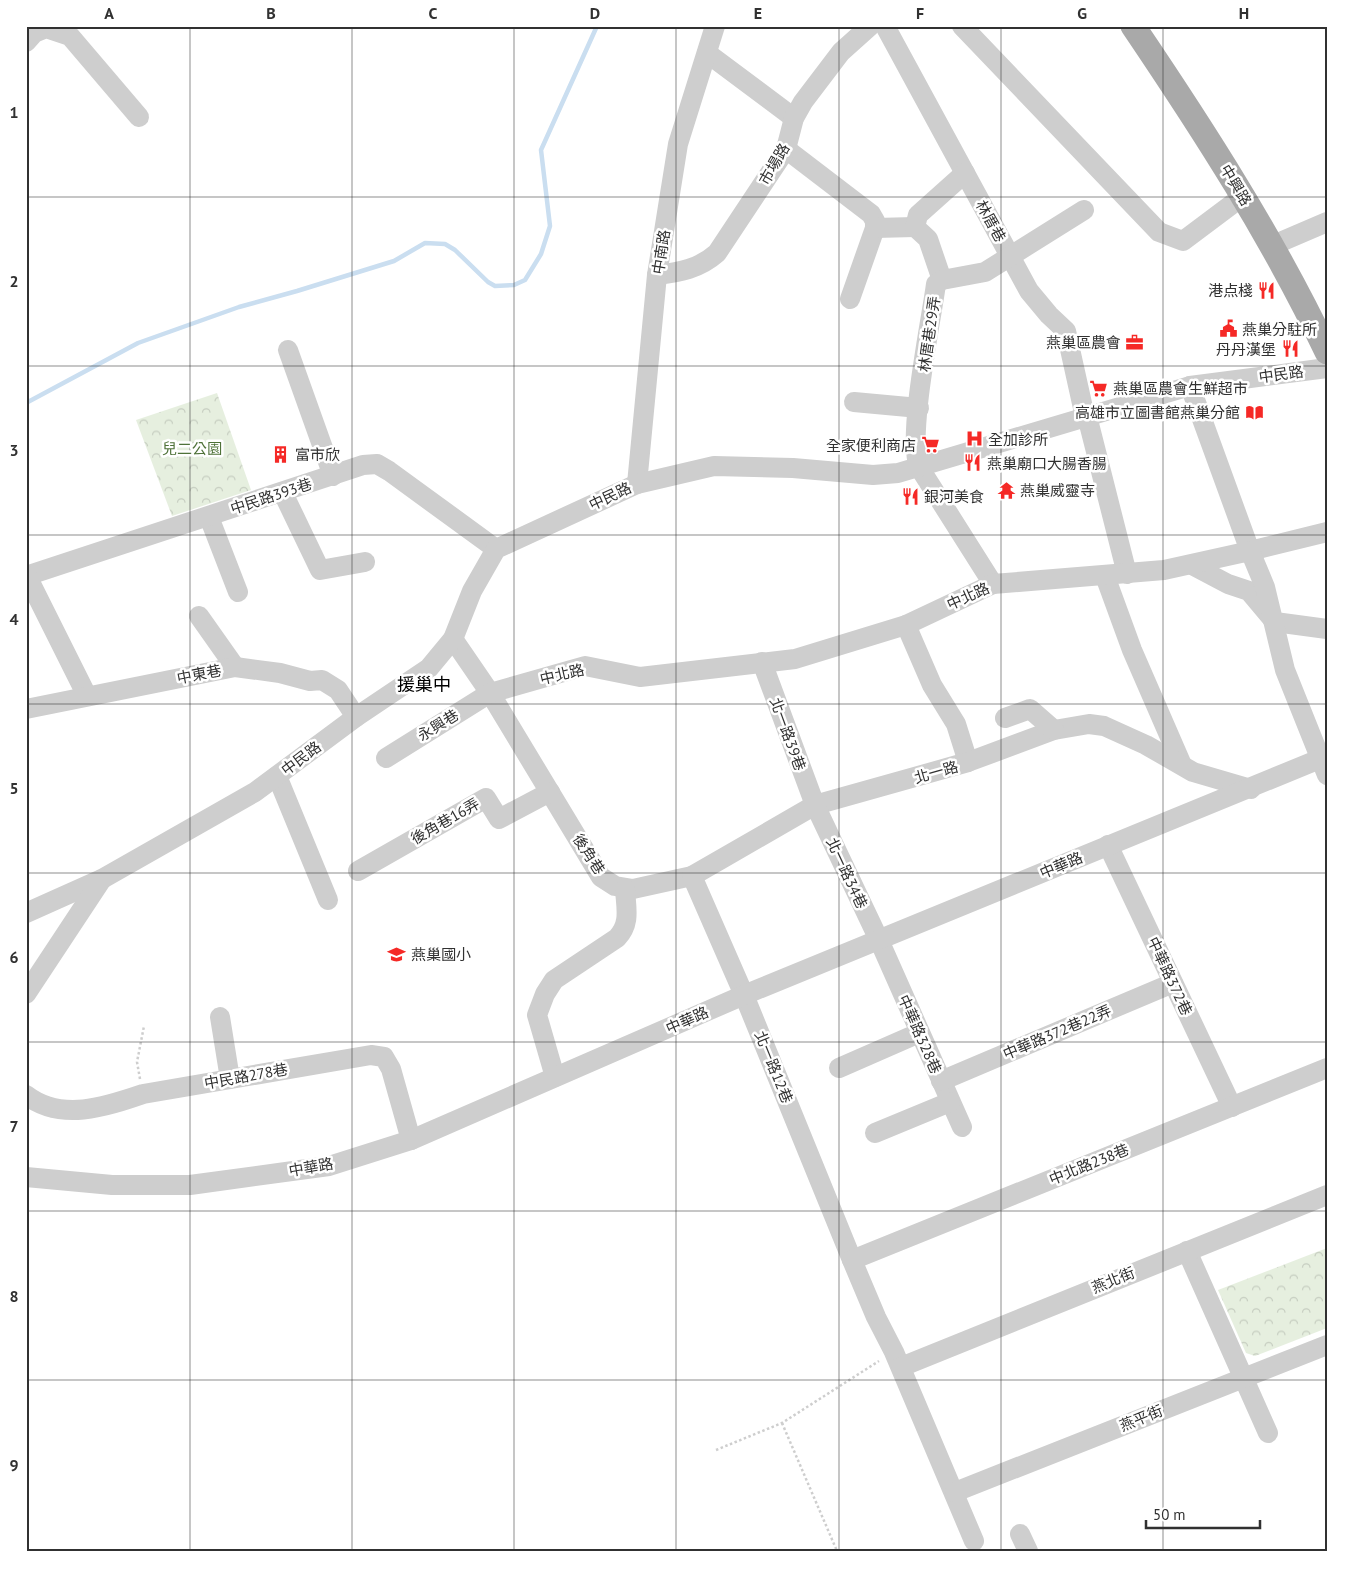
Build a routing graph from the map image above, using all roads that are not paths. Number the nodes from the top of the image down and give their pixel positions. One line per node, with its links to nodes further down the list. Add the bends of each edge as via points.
1 (715, 26): 7 (street, 中南路)
2 (870, 26): 9 (street, 市場路, via 841,52)
3 (885, 26): 11 (street, 林厝巷)
4 (962, 26): 12 (street, via 1160,232 1182,242)
5 (1132, 26): 12 (main road, 中興路)
6 (26, 42): 8 (street, via 34,33 46,28 70,36)
7 (707, 53): 9 (street); 19 (street, 中南路, via 678,144)
8 (139, 117)
9 (794, 118): 10 (street, 市場路)
10 (786, 149): 16 (street, via 870,214); 19 (street, 市場路, via 717,254 687,271)
11 (964, 173): 15 (street, via 918,215); 18 (street, 林厝巷)
12 (1243, 196): 17 (main road, 中興路)
13 (1084, 210): 18 (street)
14 (1327, 222): 17 (street)
15 (915, 227): 16 (street); 20 (street, 林厝巷29弄, via 928,239)
16 (875, 228): 21 (street)
17 (1271, 246): 23 (main road, 中興路)
18 (1010, 256): 20 (street, via 985,272); 28 (street, 林厝巷, via 1029,291 1066,331)
19 (657, 275): 31 (street, 中南路)
20 (942, 280): 27 (street, 林厝巷29弄, via 936,284)
21 (850, 299)
22 (288, 350): 30 (street)
23 (1327, 352)
24 (1327, 368): 25 (street, 中民路)
25 (1190, 386): 28 (street, 中民路); 36 (street)
26 (854, 402): 27 (street)
27 (919, 408): 29 (street, 林厝巷29弄, via 915,457)
28 (1086, 416): 29 (street, 中民路); 39 (street, 林厝巷)
29 (919, 467): 31 (street, 中民路, via 873,475 714,466); 42 (street)
30 (333, 476): 32 (street, 中民路393巷); 35 (street, 中民路393巷, via 363,465 377,464)
31 (637, 484): 35 (street, 中民路)
32 (282, 493): 33 (street, 中民路393巷); 37 (street, via 320,570)
33 (209, 517): 40 (street, 中民路393巷); 43 (street)
34 (1327, 532): 36 (street, 中北路)
35 (496, 549): 48 (street, 中民路, via 472,591)
36 (1250, 551): 38 (street, 中北路); 45 (street)
37 (366, 562)
38 (1192, 565): 39 (street, 中北路); 45 (street, via 1249,591)
39 (1127, 574): 41 (street, 中北路)
40 (26, 576): 52 (street)
41 (1105, 576): 42 (street, 中北路); 60 (street, via 1132,650)
42 (993, 584): 46 (street, 中北路)
43 (238, 592)
44 (199, 616): 50 (street)
45 (1275, 622): 47 (street); 59 (street, via 1285,670)
46 (906, 625): 49 (street, 中北路, via 795,659); 58 (street, via 932,684 956,724)
47 (1327, 629)
48 (453, 639): 51 (street, 後角巷); 54 (street, 中民路, via 428,668)
49 (762, 662): 51 (street, 中北路, via 640,677 585,666); 64 (street, 北一路39巷)
50 (235, 667): 52 (street, 中東巷); 54 (street, 中東巷, via 310,681 322,680 338,690)
51 (490, 693): 57 (street, 永興巷); 63 (street, 後角巷)
52 (87, 696): 53 (street, 中東巷)
53 (26, 709)
54 (356, 717): 61 (street, 中民路)
55 (1005, 718): 56 (street, via 1030,709)
56 (1054, 730): 58 (street, 北一路); 60 (street, 北一路, via 1089,724 1104,726)
57 (386, 758)
58 (968, 762): 64 (street, 北一路)
59 (1325, 763): 62 (street, 中華路)
60 (1182, 765): 62 (street, 北一路, via 1193,772)
61 (277, 776): 68 (street, 中民路, via 255,792); 70 (street)
62 (1250, 789): 65 (street, 中華路)
63 (550, 792): 66 (street, 後角巷16弄, via 499,820 486,798); 69 (street, 後角巷, via 601,878)
64 (815, 805): 67 (street, 北一路); 72 (street, 北一路34巷)
65 (1108, 845): 72 (street, 中華路); 73 (street, 中華路372巷)
66 (358, 871)
67 (692, 876): 69 (street, 北一路); 75 (street, 北一路12巷)
68 (102, 880): 71 (street, 中民路); 74 (street)
69 (624, 889): 80 (street, via 628,919 624,930 554,980 537,1015)
70 (328, 900)
71 (26, 913)
72 (879, 940): 75 (street, 中華路); 77 (street, 中華路328巷)
73 (1172, 982): 82 (street, 中華路372巷22弄); 85 (street, 中華路372巷)
74 (26, 994)
75 (744, 995): 80 (street, 中華路); 92 (street, 北一路12巷)
76 (220, 1017): 81 (street)
77 (919, 1033): 78 (street); 82 (street, 中華路328巷)
78 (839, 1068)
79 (1327, 1068): 85 (street, 中北路238巷)
80 (555, 1077): 88 (street, 中華路)
81 (230, 1079): 83 (street, 中民路278巷, via 142,1094 110,1105 60,1111 37,1104); 88 (street, 中民路278巷, via 371,1055 384,1057 391,1069)
82 (941, 1081): 84 (street, 中華路328巷)
83 (26, 1095)
84 (950, 1102): 86 (street, 中華路328巷); 87 (street)
85 (1232, 1107): 92 (street, 中北路238巷)
86 (962, 1127)
87 (875, 1133)
88 (411, 1140): 89 (street, 中華路, via 329,1166 190,1185 112,1185)
89 (26, 1177)
90 (1327, 1194): 91 (street, 燕北街)
91 (1187, 1251): 94 (street, 燕北街); 95 (street)
92 (852, 1260): 94 (street, 北一路12巷)
93 (1327, 1344): 95 (street, 燕平街)
94 (897, 1360): 97 (street, 北一路12巷)
95 (1244, 1377): 96 (street); 97 (street, 燕平街)
96 (1268, 1433)
97 (954, 1492): 98 (street, 北一路12巷)
98 (974, 1541)

